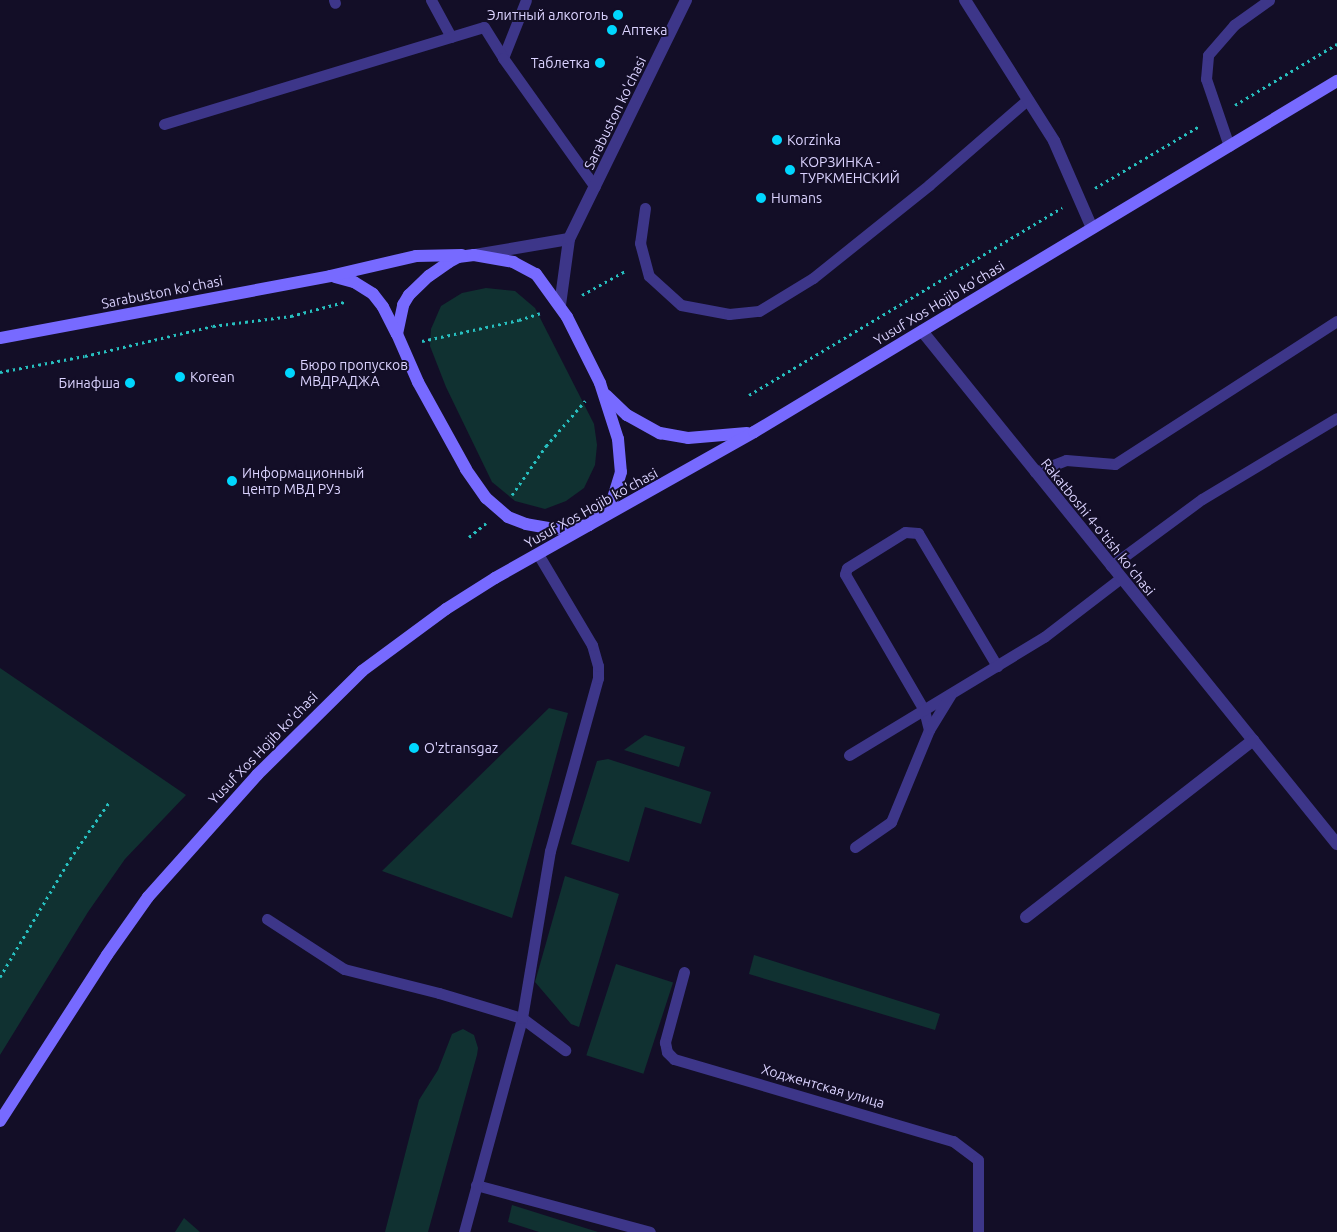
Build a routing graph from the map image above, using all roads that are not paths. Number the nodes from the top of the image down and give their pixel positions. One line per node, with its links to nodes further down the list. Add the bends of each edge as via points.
1 (431, 0): 6 (lane)
2 (526, 0): 7 (lane)
3 (686, 0): 12 (street, Sarabuston ko'chasi)
4 (965, 0): 9 (street)
5 (1269, 0): 11 (lane, via 1234,25 1208,55 1206,79)
6 (452, 37): 7 (lane, via 484,27); 10 (lane)
7 (503, 58): 12 (lane)
8 (1337, 81): 11 (main road, Yusuf Xos Hojib ko'chasi)
9 (1027, 100): 13 (lane, via 929,185 813,278 759,311 729,314 681,305 650,276 640,243); 14 (street, via 1054,141)
10 (164, 124)
11 (1229, 146): 14 (main road, Yusuf Xos Hojib ko'chasi)
12 (595, 187): 15 (street, Sarabuston ko'chasi)
13 (644, 208)
14 (1092, 228): 20 (main road, Yusuf Xos Hojib ko'chasi)
15 (569, 239): 16 (street, Sarabuston ko'chasi); 18 (street, Sarabuston ko'chasi)
16 (474, 255): 17 (main road, Sarabuston ko'chasi, via 416,256); 18 (main road, via 513,262 536,274); 22 (main road, via 458,257 429,276 409,295 403,306)
17 (330, 276): 21 (main road, Sarabuston ko'chasi); 22 (main road, Sarabuston ko'chasi, via 348,280 373,294)
18 (560, 306): 23 (main road)
19 (1337, 321): 26 (lane, via 1115,464 1066,460)
20 (922, 331): 25 (main road, Yusuf Xos Hojib ko'chasi); 26 (street, Rakatboshi 4-o'tish ko'chasi)
21 (0, 338)
22 (399, 339): 27 (main road, Sarabuston ko'chasi, via 418,382 466,469 486,498 517,521 544,528)
23 (602, 388): 25 (main road, via 627,415 643,426 674,437 716,437); 27 (main road, via 618,439 621,472 613,499)
24 (1337, 418): 29 (lane, via 1202,499)
25 (754, 432): 27 (main road, Yusuf Xos Hojib ko'chasi)
26 (1035, 472): 29 (street, Rakatboshi 4-o'tish ko'chasi)
27 (589, 526): 28 (main road, Yusuf Xos Hojib ko'chasi)
28 (538, 554): 42 (lane, via 592,645 598,666 595,691 550,851); 44 (main road, Yusuf Xos Hojib ko'chasi, via 446,609 362,671 251,781 148,897)
29 (1111, 566): 30 (street, Rakatboshi 4-o'tish ko'chasi)
30 (1121, 578): 31 (lane, via 1044,637); 35 (street, Rakatboshi 4-o'tish ko'chasi)
31 (997, 666): 32 (lane); 33 (lane, via 918,533 905,532 847,568 845,574)
32 (952, 692): 33 (lane); 34 (lane)
33 (924, 710): 34 (lane); 36 (lane)
34 (929, 730): 38 (lane, via 891,822)
35 (1253, 740): 37 (street, Rakatboshi 4-o'tish ko'chasi); 39 (street)
36 (849, 754)
37 (1337, 844)
38 (855, 847)
39 (1026, 917)
40 (267, 919): 42 (lane, via 344,969)
41 (684, 972): 48 (lane, Ходжентская улица, via 665,1042 667,1052 674,1058 953,1140 978,1160)
42 (522, 1018): 43 (lane); 45 (lane)
43 (565, 1050)
44 (0, 1121)
45 (476, 1185): 46 (lane); 47 (lane)
46 (464, 1232)
47 (650, 1232)
48 (978, 1232)

